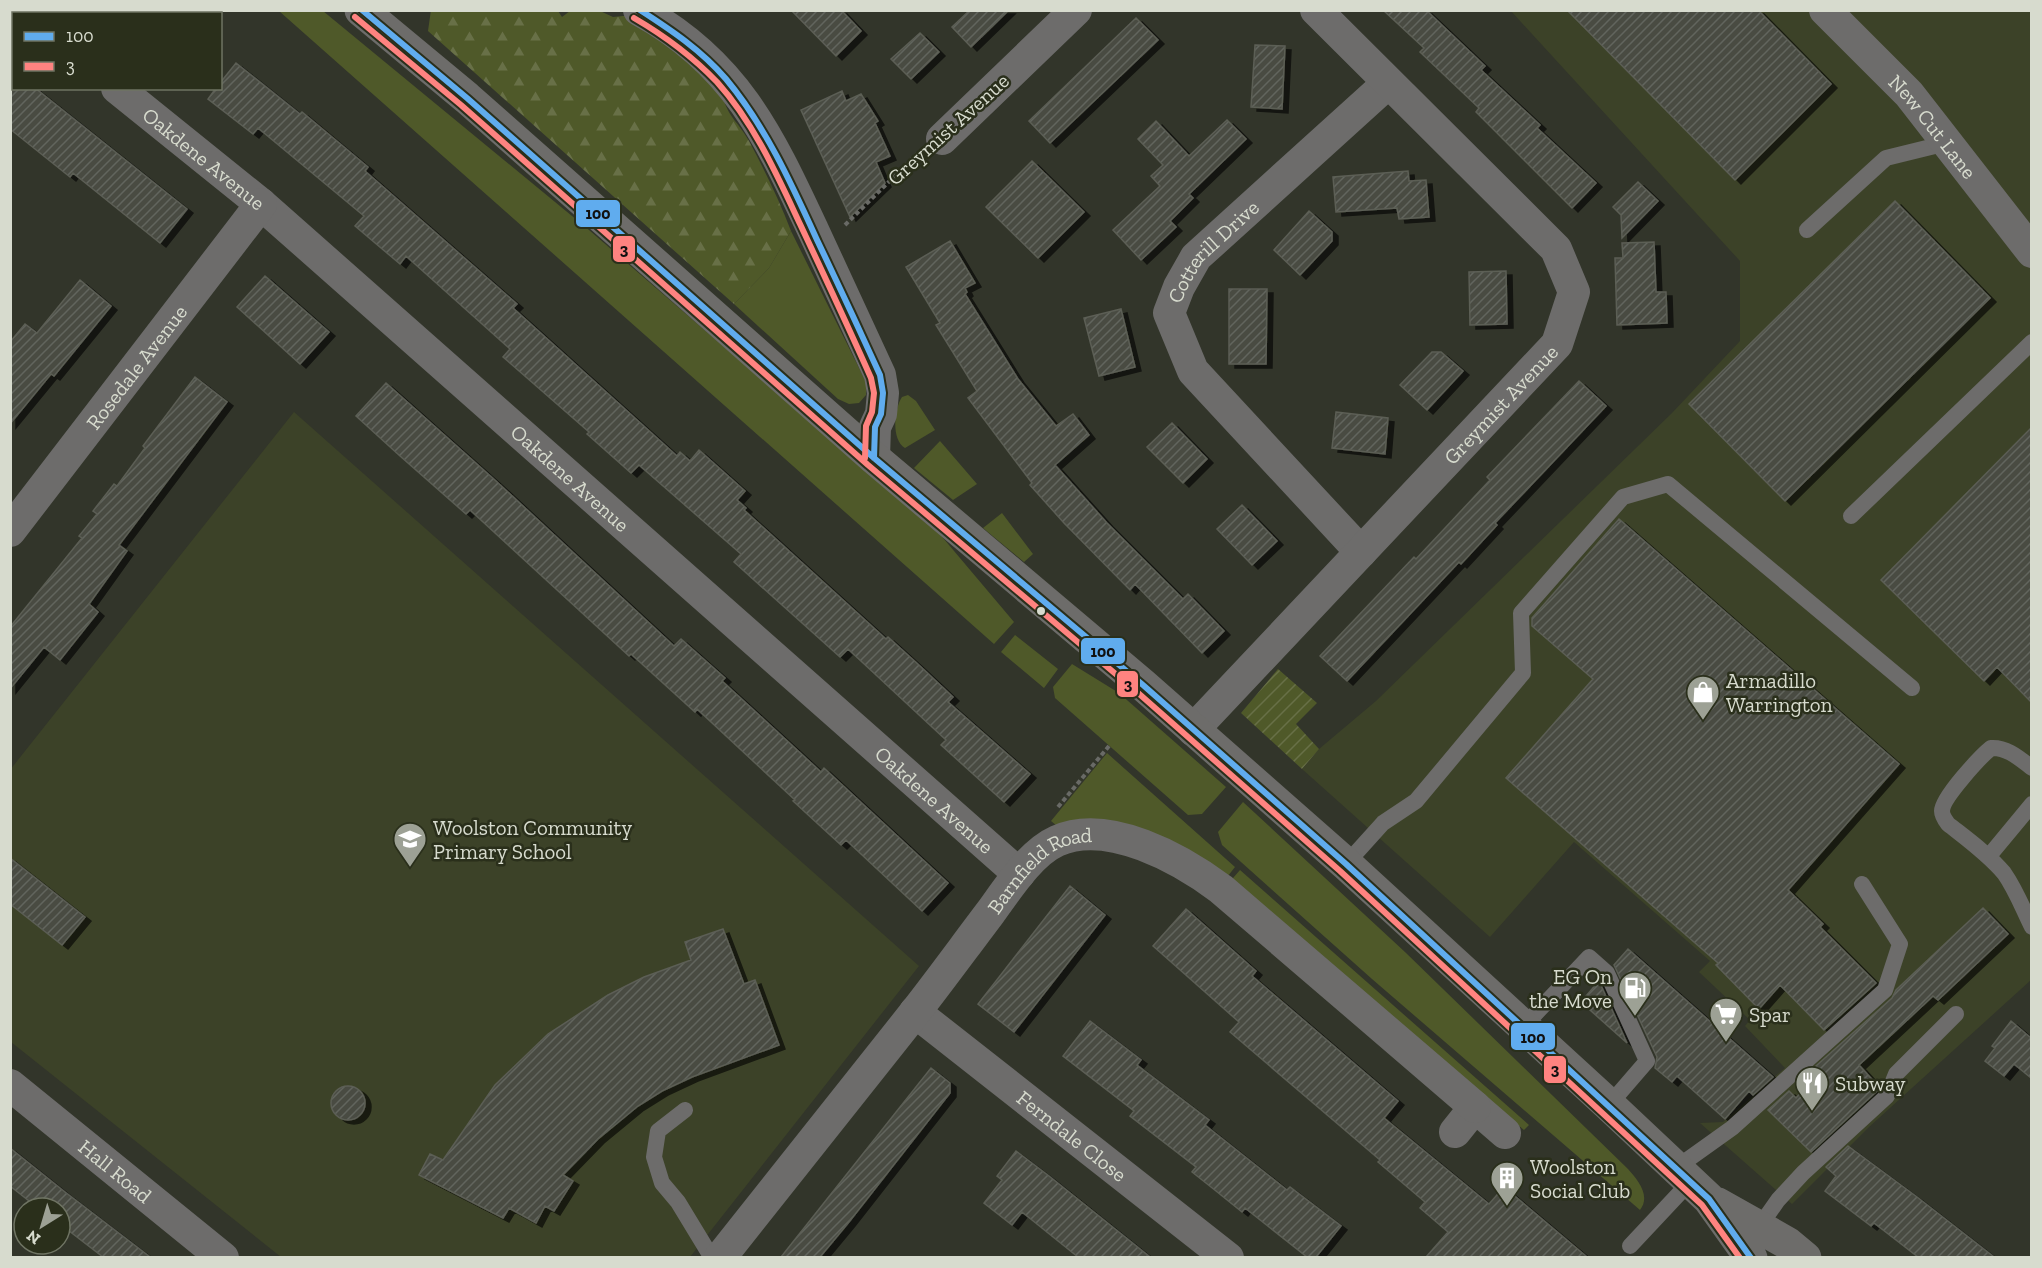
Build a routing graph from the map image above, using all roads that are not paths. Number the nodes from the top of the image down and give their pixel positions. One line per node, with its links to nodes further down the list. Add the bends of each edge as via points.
1 (361, 10): 14 (main road, via 467,98)
2 (639, 10): 14 (street, via 666,25 712,63 749,106 780,158 880,375 883,393 875,427)
3 (1076, 10): 8 (street, Greymist Avenue)
4 (1316, 10): 6 (street, Greymist Avenue)
5 (1825, 10): 9 (street, New Cut Lane, via 1909,94)
6 (1388, 83): 17 (street, Greymist Avenue, via 1556,249 1574,292 1557,344); 17 (street, Cotterill Drive, via 1196,257 1169,312 1193,371)
7 (119, 90): 10 (street, Oakdene Avenue)
8 (942, 139)
9 (1947, 143): 11 (lane, via 1886,158); 12 (street, New Cut Lane)
10 (261, 204): 16 (street, Rosedale Avenue); 24 (street, Oakdene Avenue)
11 (1806, 230)
12 (2031, 252)
13 (2031, 342): 15 (lane)
14 (874, 458): 19 (main road)
15 (1851, 516)
16 (10, 531)
17 (1361, 552): 19 (street, Greymist Avenue)
18 (1912, 688): 23 (lane, via 1668,484 1623,497 1521,613 1523,673 1416,801 1383,823)
19 (1193, 730): 23 (main road)
20 (2031, 768): 22 (lane, via 2007,750 1991,748 1944,804 1942,810 1948,824)
21 (2031, 804): 22 (lane)
22 (1989, 856): 26 (lane)
23 (1346, 864): 29 (main road)
24 (1019, 874): 27 (street, Barnfield Road); 32 (street, Barnfield Road, via 1043,848 1081,834 1127,840 1178,861 1221,889)
25 (1862, 884): 36 (lane, via 1900,944 1885,990 1732,1128)
26 (2030, 918)
27 (915, 1012): 41 (street, Barnfield Road); 42 (street, Ferndale Close)
28 (1956, 1014): 38 (lane, via 1896,1074 1887,1096 1778,1200)
29 (1523, 1027): 31 (main road); 31 (lane, via 1589,957 1607,973 1647,1060)
30 (10, 1084): 39 (street, Hall Road)
31 (1609, 1105): 36 (main road)
32 (1475, 1107): 34 (street); 35 (street, Barnfield Road)
33 (685, 1110): 40 (lane, via 658,1131 654,1157 662,1183)
34 (1455, 1132)
35 (1505, 1132)
36 (1691, 1183): 37 (lane); 38 (main road)
37 (1630, 1246)
38 (1749, 1248): 43 (main road, via 1787,1243)
39 (223, 1257)
40 (712, 1257)
41 (720, 1257)
42 (1228, 1257)
43 (1805, 1257)

